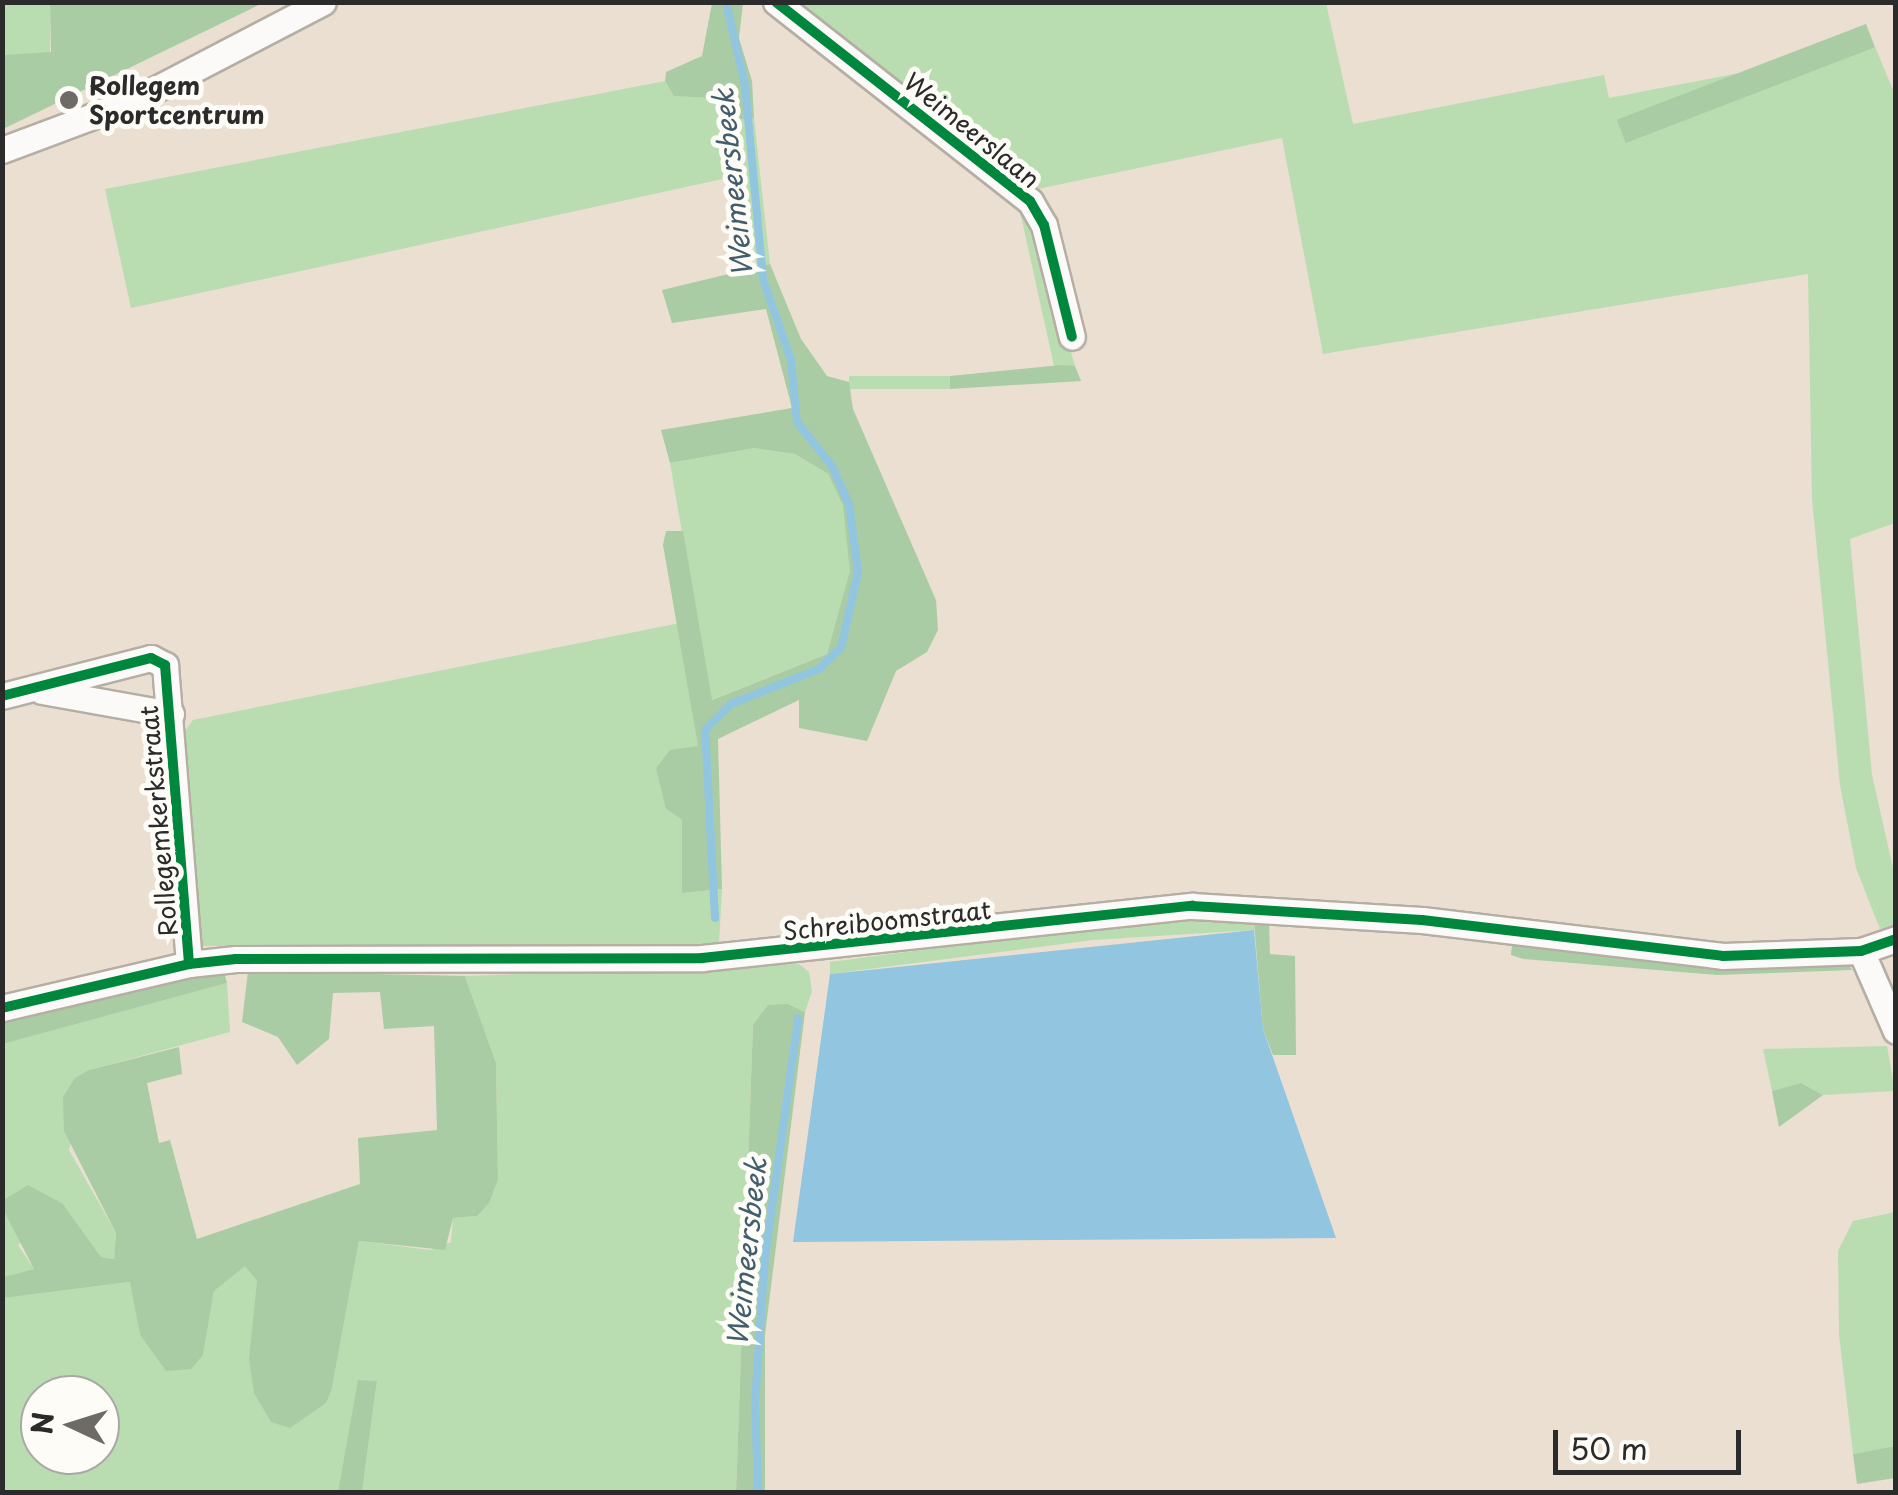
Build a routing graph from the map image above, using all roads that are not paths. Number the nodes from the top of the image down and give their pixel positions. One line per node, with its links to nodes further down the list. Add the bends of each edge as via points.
1 (323, 2): 3 (street, via 133,100)
2 (776, 2): 4 (street, Weimeerslaan, via 1030,200 1044,225)
3 (2, 150)
4 (1072, 336)
5 (32, 689): 6 (street, Rollegemkerkstraat); 7 (street, Rollegemkerkstraat); 7 (street, Rollegemkerkstraat, via 159,659)
6 (2, 696)
7 (170, 714): 10 (street, Rollegemkerkstraat)
8 (1896, 939): 9 (street, Schreiboomstraat)
9 (1861, 950): 10 (street, Schreiboomstraat, via 1723,956 1422,920 1192,906 702,958 290,956); 12 (street)
10 (189, 964): 11 (street, Schreiboomstraat)
11 (2, 1008)
12 (1896, 1031)

